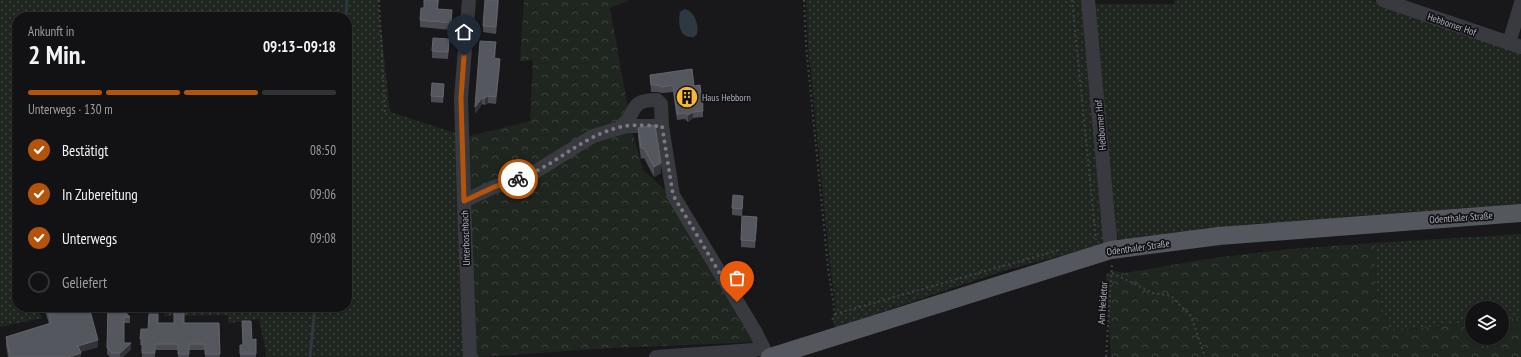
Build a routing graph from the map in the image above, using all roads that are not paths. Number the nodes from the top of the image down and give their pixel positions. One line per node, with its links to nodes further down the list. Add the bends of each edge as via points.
1 (468, 0): 8 (street, Unterboschbach, via 461,98)
2 (1088, 0): 10 (street, Hebborner Hof)
3 (1383, 0): 5 (street, Hebborner Hof)
4 (1521, 3): 5 (street)
5 (1515, 45)
6 (662, 126): 7 (street); 7 (street, via 661,104 657,100 649,100 635,106 626,123); 11 (street, via 673,195)
7 (620, 127): 8 (street, via 593,136 530,175 494,187)
8 (464, 201): 12 (street, Unterboschbach)
9 (1521, 213): 10 (main road, Odenthaler Straße, via 1219,236)
10 (1109, 259): 11 (main road, Odenthaler Straße)
11 (767, 354): 13 (street, via 754,350)
12 (470, 357)
13 (656, 357)

